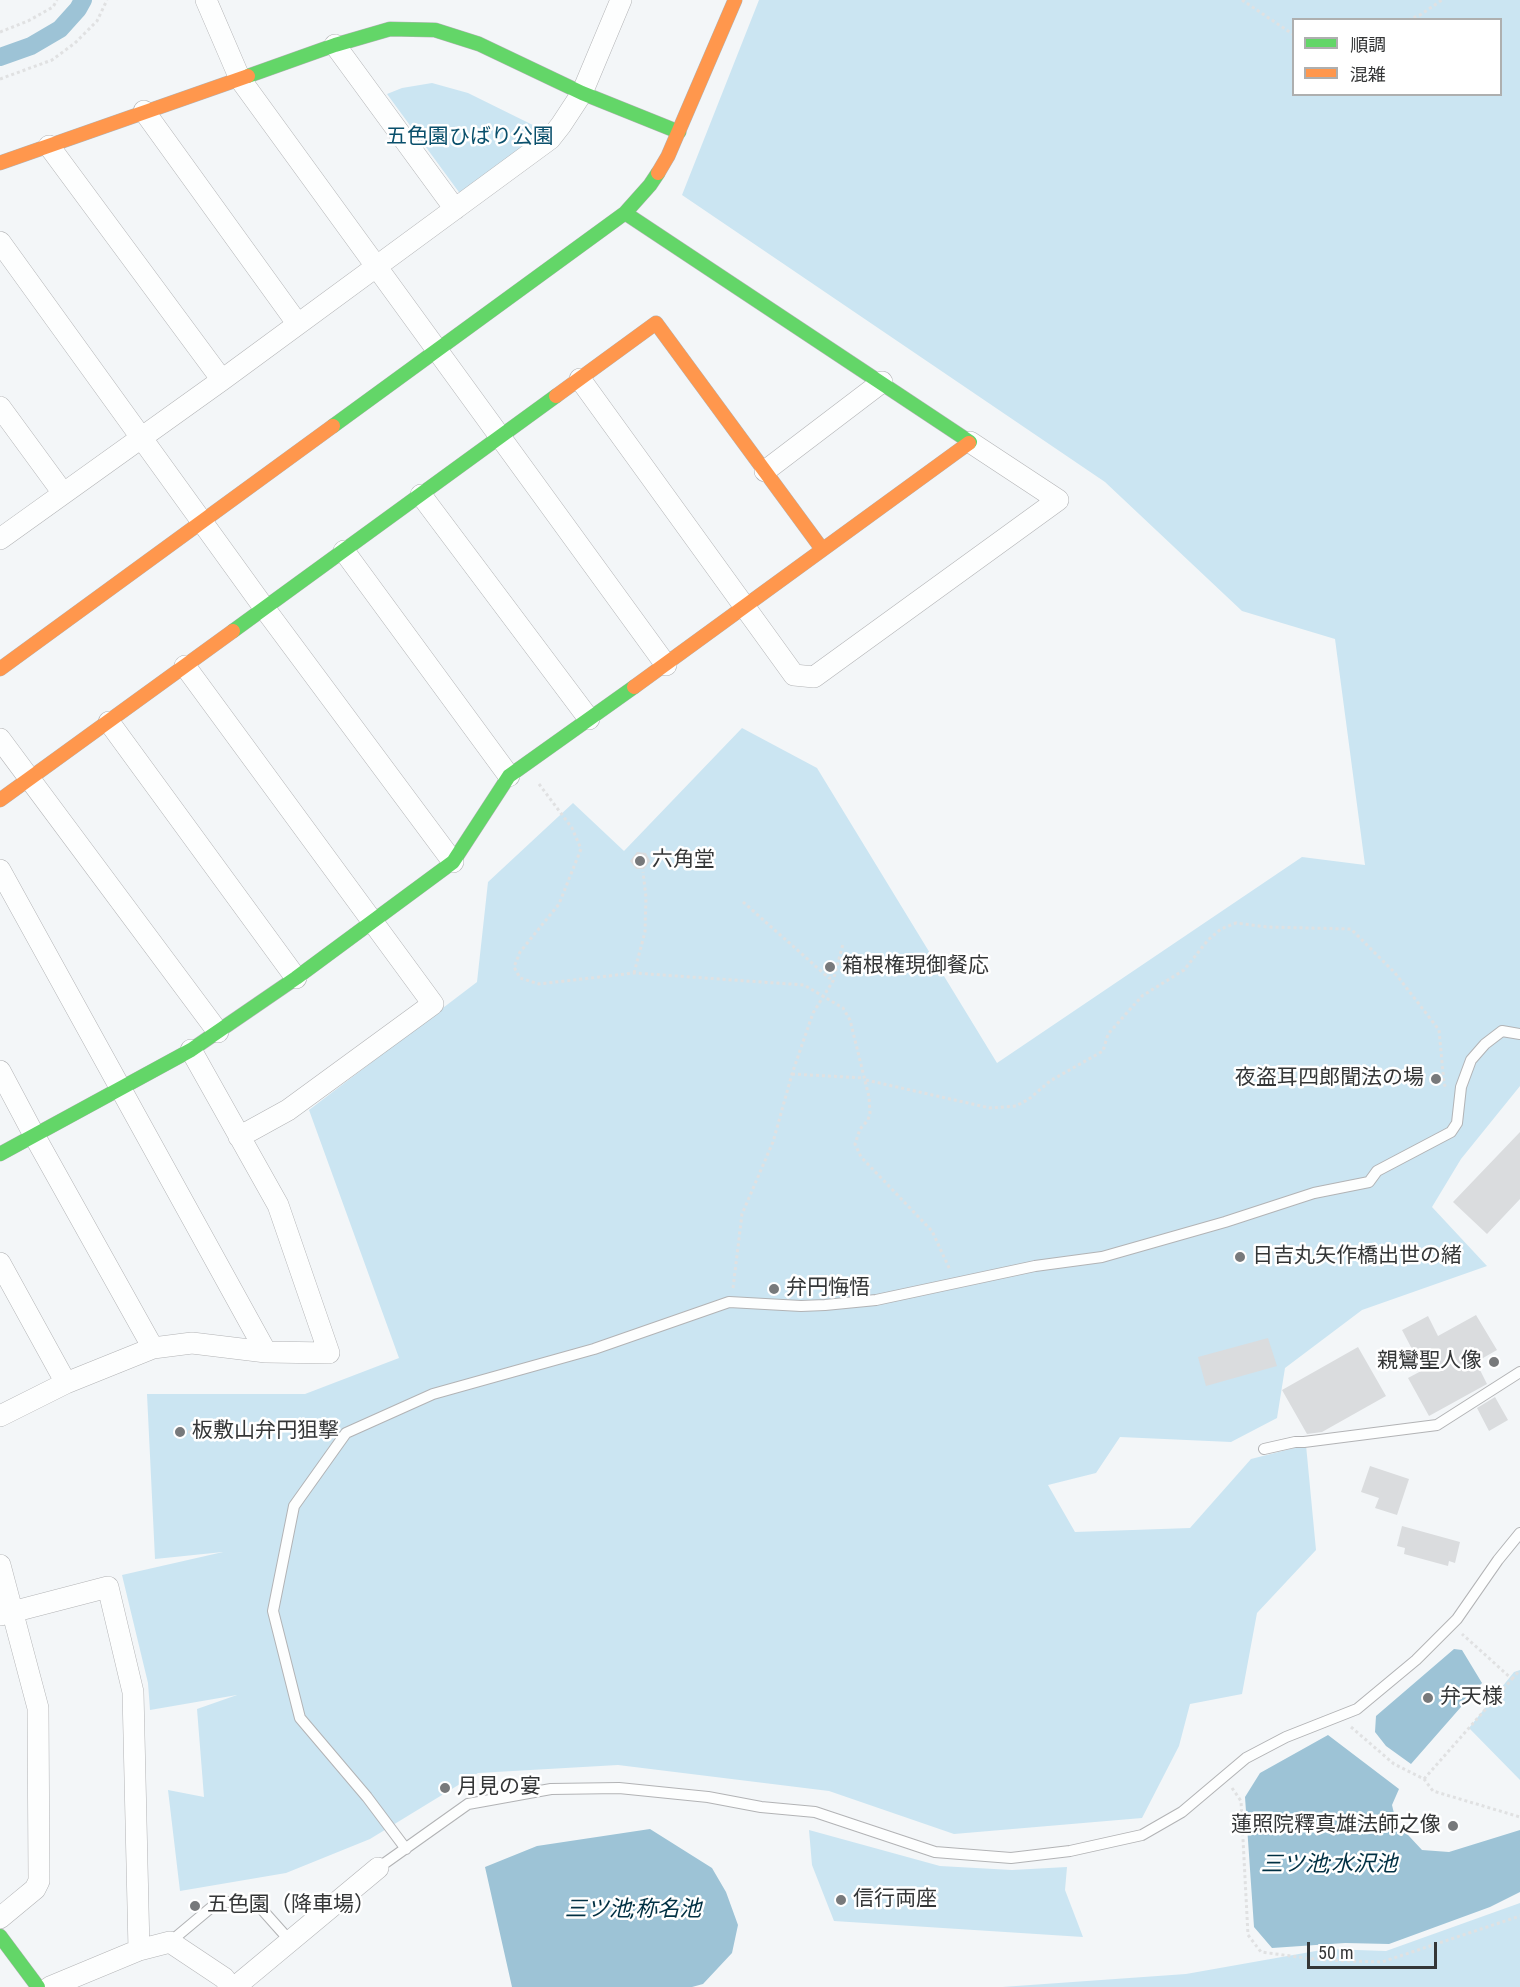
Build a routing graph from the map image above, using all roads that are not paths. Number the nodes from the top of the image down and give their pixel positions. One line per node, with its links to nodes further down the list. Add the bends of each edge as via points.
1 (206, 0): 5 (street)
2 (621, 0): 6 (street)
3 (735, 0): 8 (street)
4 (335, 45): 5 (street); 6 (street, via 390,29 435,30 479,44); 11 (street)
5 (240, 79): 7 (street); 14 (street)
6 (582, 93): 8 (street); 11 (street, via 550,139)
7 (144, 111): 9 (street); 15 (street)
8 (679, 132): 12 (street, via 650,185)
9 (50, 146): 10 (street); 18 (street)
10 (0, 163)
11 (455, 209): 14 (street)
12 (625, 213): 16 (street); 19 (street)
13 (0, 242): 21 (street)
14 (377, 266): 15 (street); 16 (street)
15 (297, 324): 18 (street)
16 (438, 351): 22 (street); 27 (street)
17 (580, 379): 22 (street); 24 (street, via 656,323); 31 (street)
18 (222, 380): 21 (street)
19 (882, 382): 23 (street); 24 (street)
20 (0, 406): 25 (street)
21 (141, 437): 25 (street); 27 (street)
22 (500, 437): 26 (street); 33 (street)
23 (970, 442): 29 (street); 31 (street, via 1058,500 813,677 794,675)
24 (765, 471): 29 (street)
25 (63, 494): 28 (street)
26 (421, 495): 30 (street); 36 (street)
27 (202, 521): 32 (street); 35 (street)
28 (0, 539)
29 (822, 549): 31 (street)
30 (344, 551): 32 (street); 39 (street)
31 (746, 607): 33 (street)
32 (265, 609): 34 (street); 42 (street)
33 (666, 665): 36 (street)
34 (185, 666): 37 (street); 44 (street)
35 (0, 669)
36 (589, 719): 39 (street)
37 (109, 722): 40 (street); 45 (street)
38 (0, 739): 40 (street)
39 (517, 771): 42 (street)
40 (29, 778): 41 (street); 46 (street)
41 (0, 800)
42 (453, 862): 44 (street)
43 (0, 870): 50 (street)
44 (373, 921): 45 (street); 52 (street, via 433,1004 288,1110)
45 (296, 978): 46 (street)
46 (218, 1032): 48 (street)
47 (1520, 1034): 64 (lane, via 1502,1031 1471,1060 1461,1087 1457,1124 1451,1132 1377,1171 1369,1182 1314,1193 1102,1257 1035,1266 876,1300 825,1305 729,1302 594,1349 433,1394 346,1433 294,1506 273,1611 300,1718)
48 (191, 1050): 50 (street); 52 (street)
49 (0, 1071): 51 (street)
50 (121, 1089): 51 (street); 56 (street)
51 (34, 1135): 53 (street); 55 (street)
52 (239, 1137): 56 (street, via 278,1206 329,1353)
53 (0, 1154)
54 (0, 1263): 58 (street)
55 (153, 1348): 56 (street, via 192,1343); 58 (street)
56 (266, 1352)
57 (1520, 1372): 60 (lane, via 1437,1425)
58 (66, 1383): 59 (street)
59 (0, 1416)
60 (1264, 1449)
61 (1520, 1533): 64 (lane, via 1452,1625 1358,1709 1246,1758 1182,1812 1142,1835 1070,1851 1011,1858 934,1852 815,1812 619,1788 551,1789 468,1804)
62 (0, 1565): 63 (street)
63 (6, 1613): 66 (street, via 38,1708 39,1881 35,1889); 70 (street, via 108,1587 133,1692)
64 (406, 1849): 65 (lane)
65 (378, 1868): 69 (street)
66 (0, 1918)
67 (0, 1936): 71 (street)
68 (170, 1942): 69 (lane, via 219,1900 258,1905); 70 (street); 73 (street)
69 (291, 1942): 73 (street)
70 (139, 1950): 72 (street)
71 (38, 1987)
72 (50, 1987)
73 (233, 1987)

